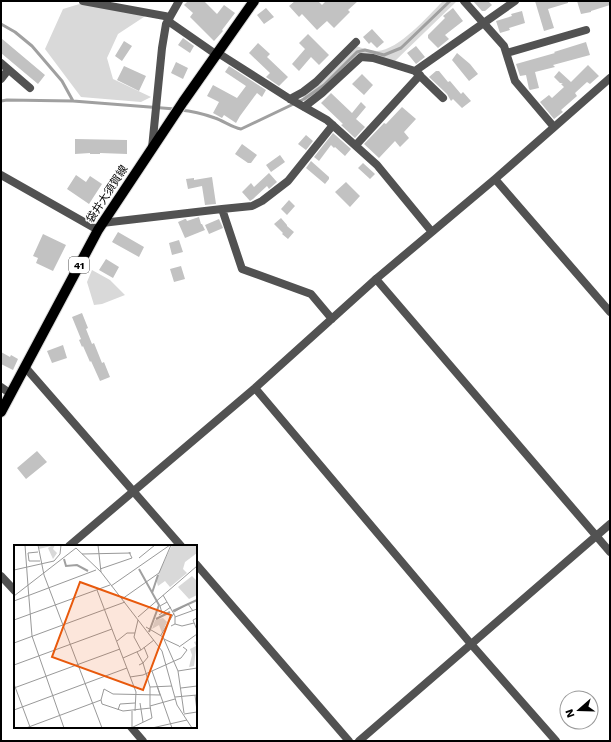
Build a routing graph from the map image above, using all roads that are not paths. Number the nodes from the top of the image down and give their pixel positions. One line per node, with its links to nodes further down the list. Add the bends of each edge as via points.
1 (83, 1): 6 (street)
2 (178, 1): 6 (street)
3 (254, 1): 11 (main road, 袋井大須賀線 / 41)
4 (464, 1): 7 (street)
5 (515, 1): 7 (street)
6 (169, 19): 11 (street); 24 (street, via 162,48)
7 (484, 23): 10 (street); 14 (street)
8 (586, 30): 10 (street)
9 (356, 42): 19 (street, via 316,82)
10 (507, 53): 22 (street, via 515,82)
11 (217, 54): 19 (street); 24 (main road, 袋井大須賀線 / 41)
12 (1, 63): 13 (street)
13 (8, 70): 16 (street); 17 (street)
14 (417, 73): 18 (street); 20 (street, via 373,58 361,57); 23 (street)
15 (610, 78): 22 (street)
16 (1, 79)
17 (30, 88)
18 (443, 98)
19 (290, 99): 20 (street)
20 (304, 107): 21 (street)
21 (333, 125): 23 (street); 27 (street, via 288,181 262,201 252,206)
22 (554, 127): 26 (street)
23 (356, 145): 29 (street, via 385,174)
24 (152, 148): 28 (main road, 袋井大須賀線 / 41)
25 (1, 175): 28 (street)
26 (495, 179): 29 (street); 31 (street)
27 (222, 209): 28 (street); 32 (street, via 242,269 311,294)
28 (100, 226): 33 (main road, 袋井大須賀線 / 41)
29 (432, 232): 30 (street)
30 (376, 279): 32 (street); 40 (street)
31 (610, 312)
32 (332, 319): 35 (street)
33 (25, 367): 36 (main road, 袋井大須賀線 / 41); 38 (street)
34 (1, 387): 36 (street)
35 (255, 388): 38 (street); 47 (street)
36 (11, 394): 37 (main road, 袋井大須賀線 / 41)
37 (1, 412)
38 (133, 491): 41 (street); 42 (street)
39 (610, 524): 40 (street)
40 (596, 536): 43 (street); 47 (street)
41 (70, 545)
42 (180, 545)
43 (610, 552)
44 (197, 565): 50 (street)
45 (1, 576): 46 (street)
46 (14, 590)
47 (471, 644): 51 (street); 52 (street)
48 (132, 728): 49 (street)
49 (143, 741)
50 (350, 741)
51 (359, 741)
52 (556, 741)

